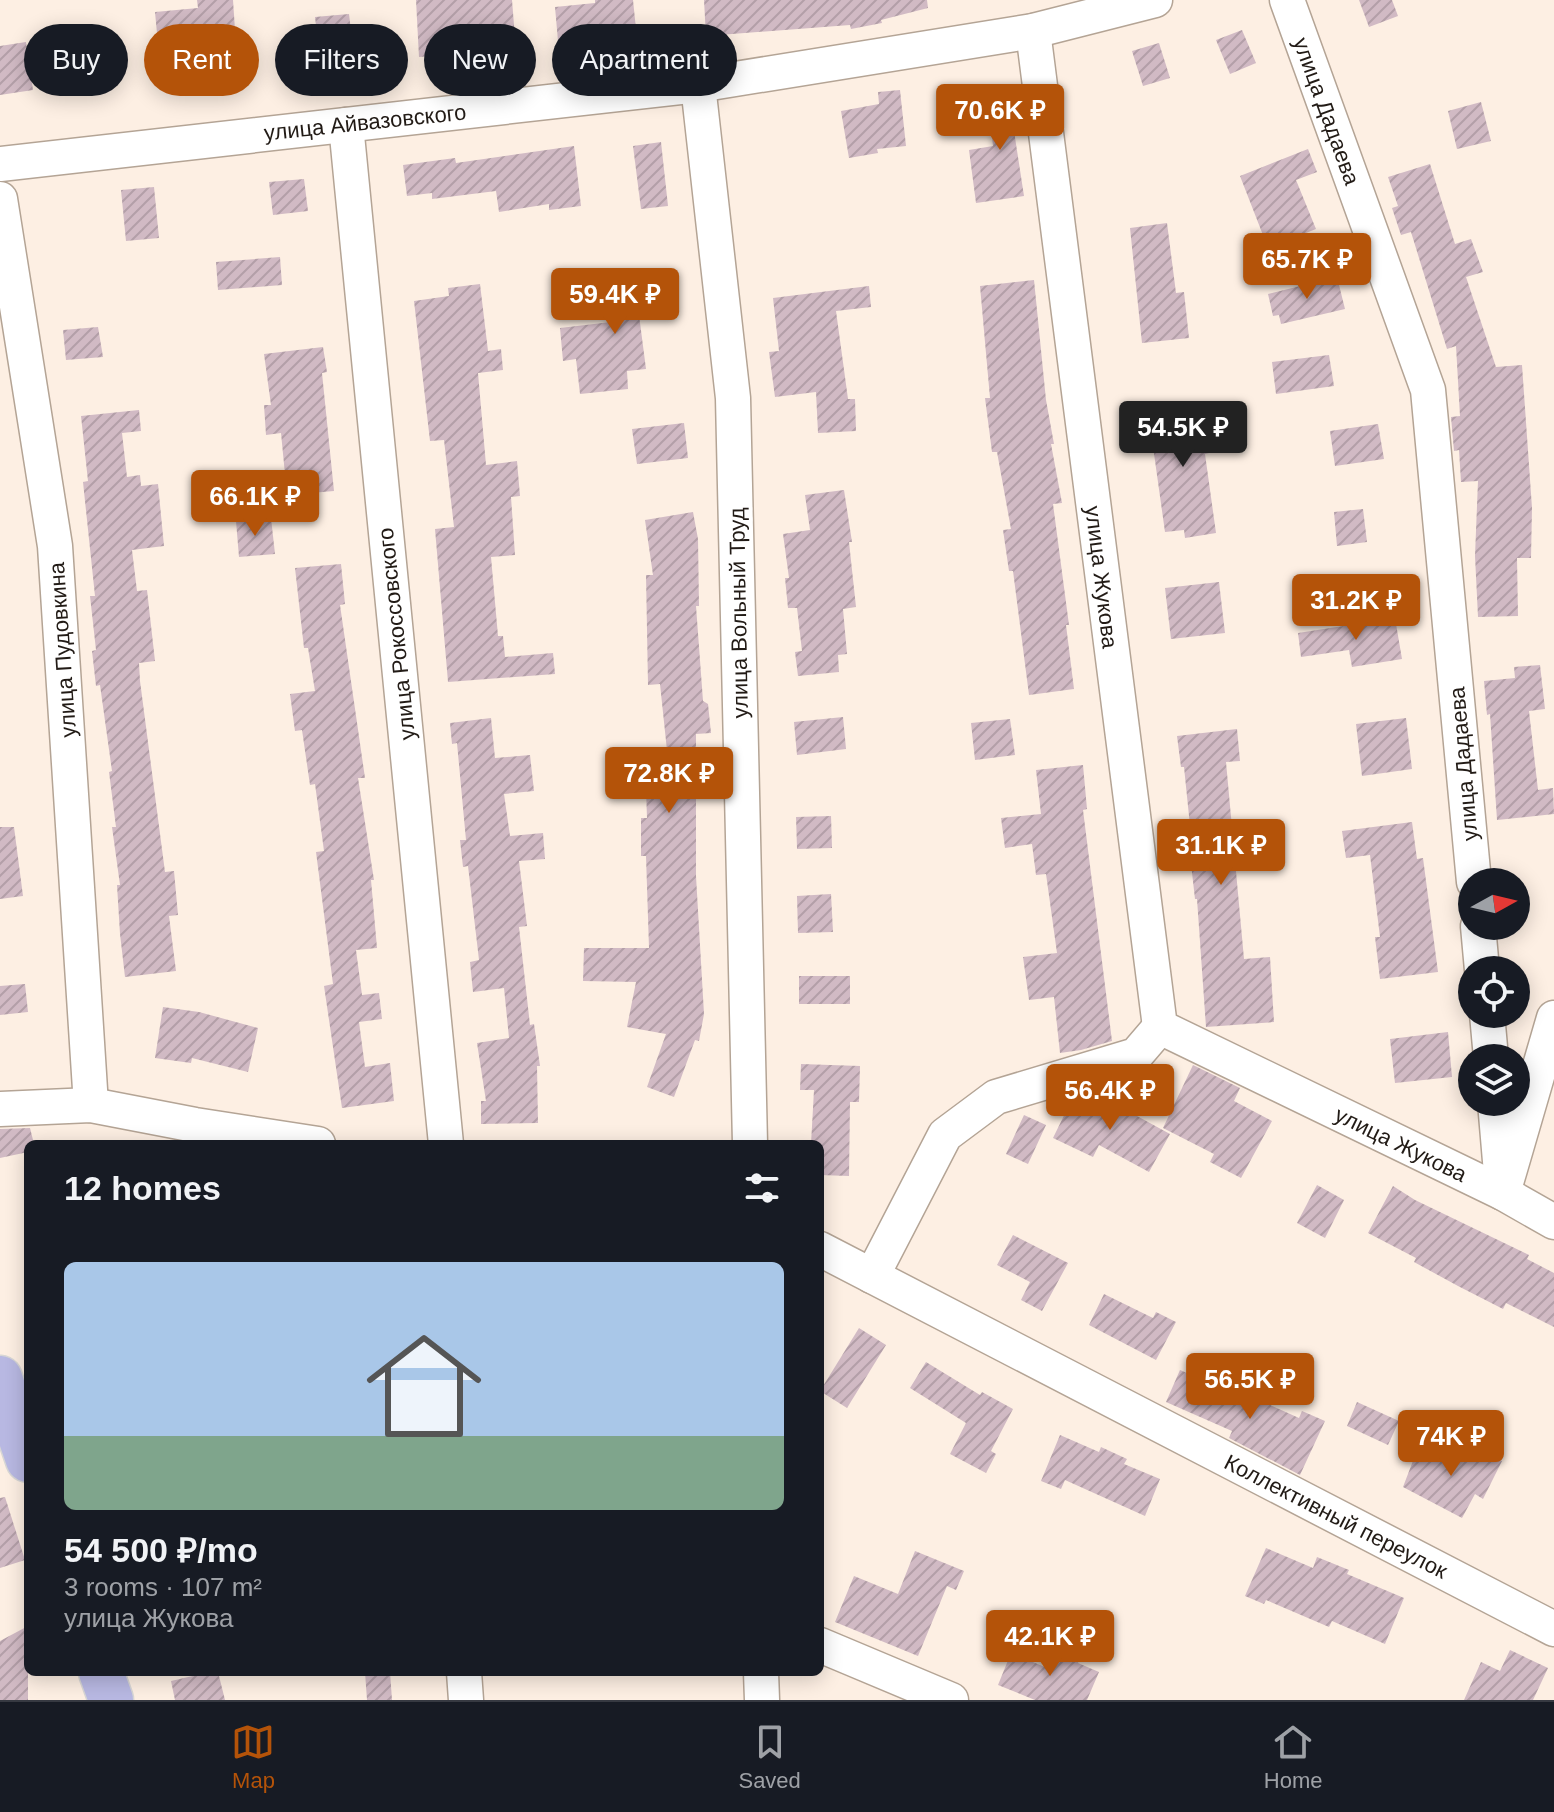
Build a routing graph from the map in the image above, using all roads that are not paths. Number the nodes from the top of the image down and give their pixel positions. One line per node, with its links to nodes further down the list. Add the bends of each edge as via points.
1 (1155, 0): 3 (street, улица Айвазовского)
2 (1287, 0): 10 (street, улица Дадаева, via 1428,390)
3 (1033, 31): 4 (street, улица Айвазовского); 12 (street, улица Жукова)
4 (737, 79)
5 (601, 96): 7 (street, улица Айвазовского)
6 (699, 96): 19 (street, улица Вольный Труд, via 733,398)
7 (346, 125): 8 (street, улица Айвазовского); 18 (street, улица Рокоссовского)
8 (0, 164)
9 (0, 199): 13 (street, улица Пудовкина, via 55,546)
10 (1473, 868)
11 (1554, 1018): 20 (street)
12 (1160, 1027): 20 (street, улица Жукова); 23 (street, via 1136,1055 996,1097 945,1135)
13 (91, 1105): 14 (street); 16 (street)
14 (0, 1109)
15 (1496, 1116): 20 (street)
16 (202, 1134): 17 (street)
17 (272, 1140)
18 (446, 1140)
19 (750, 1140)
20 (1503, 1193): 21 (street, улица Жукова)
21 (1554, 1222)
22 (824, 1251): 23 (street, Коллективный переулок)
23 (872, 1276): 26 (street, Коллективный переулок)
24 (0, 1378): 25 (main road)
25 (24, 1448)
26 (1554, 1629)
27 (824, 1647): 34 (street)
28 (102, 1676): 31 (main road)
29 (464, 1676): 32 (street)
30 (761, 1676): 33 (street)
31 (111, 1700)
32 (466, 1700)
33 (762, 1700)
34 (951, 1700)

